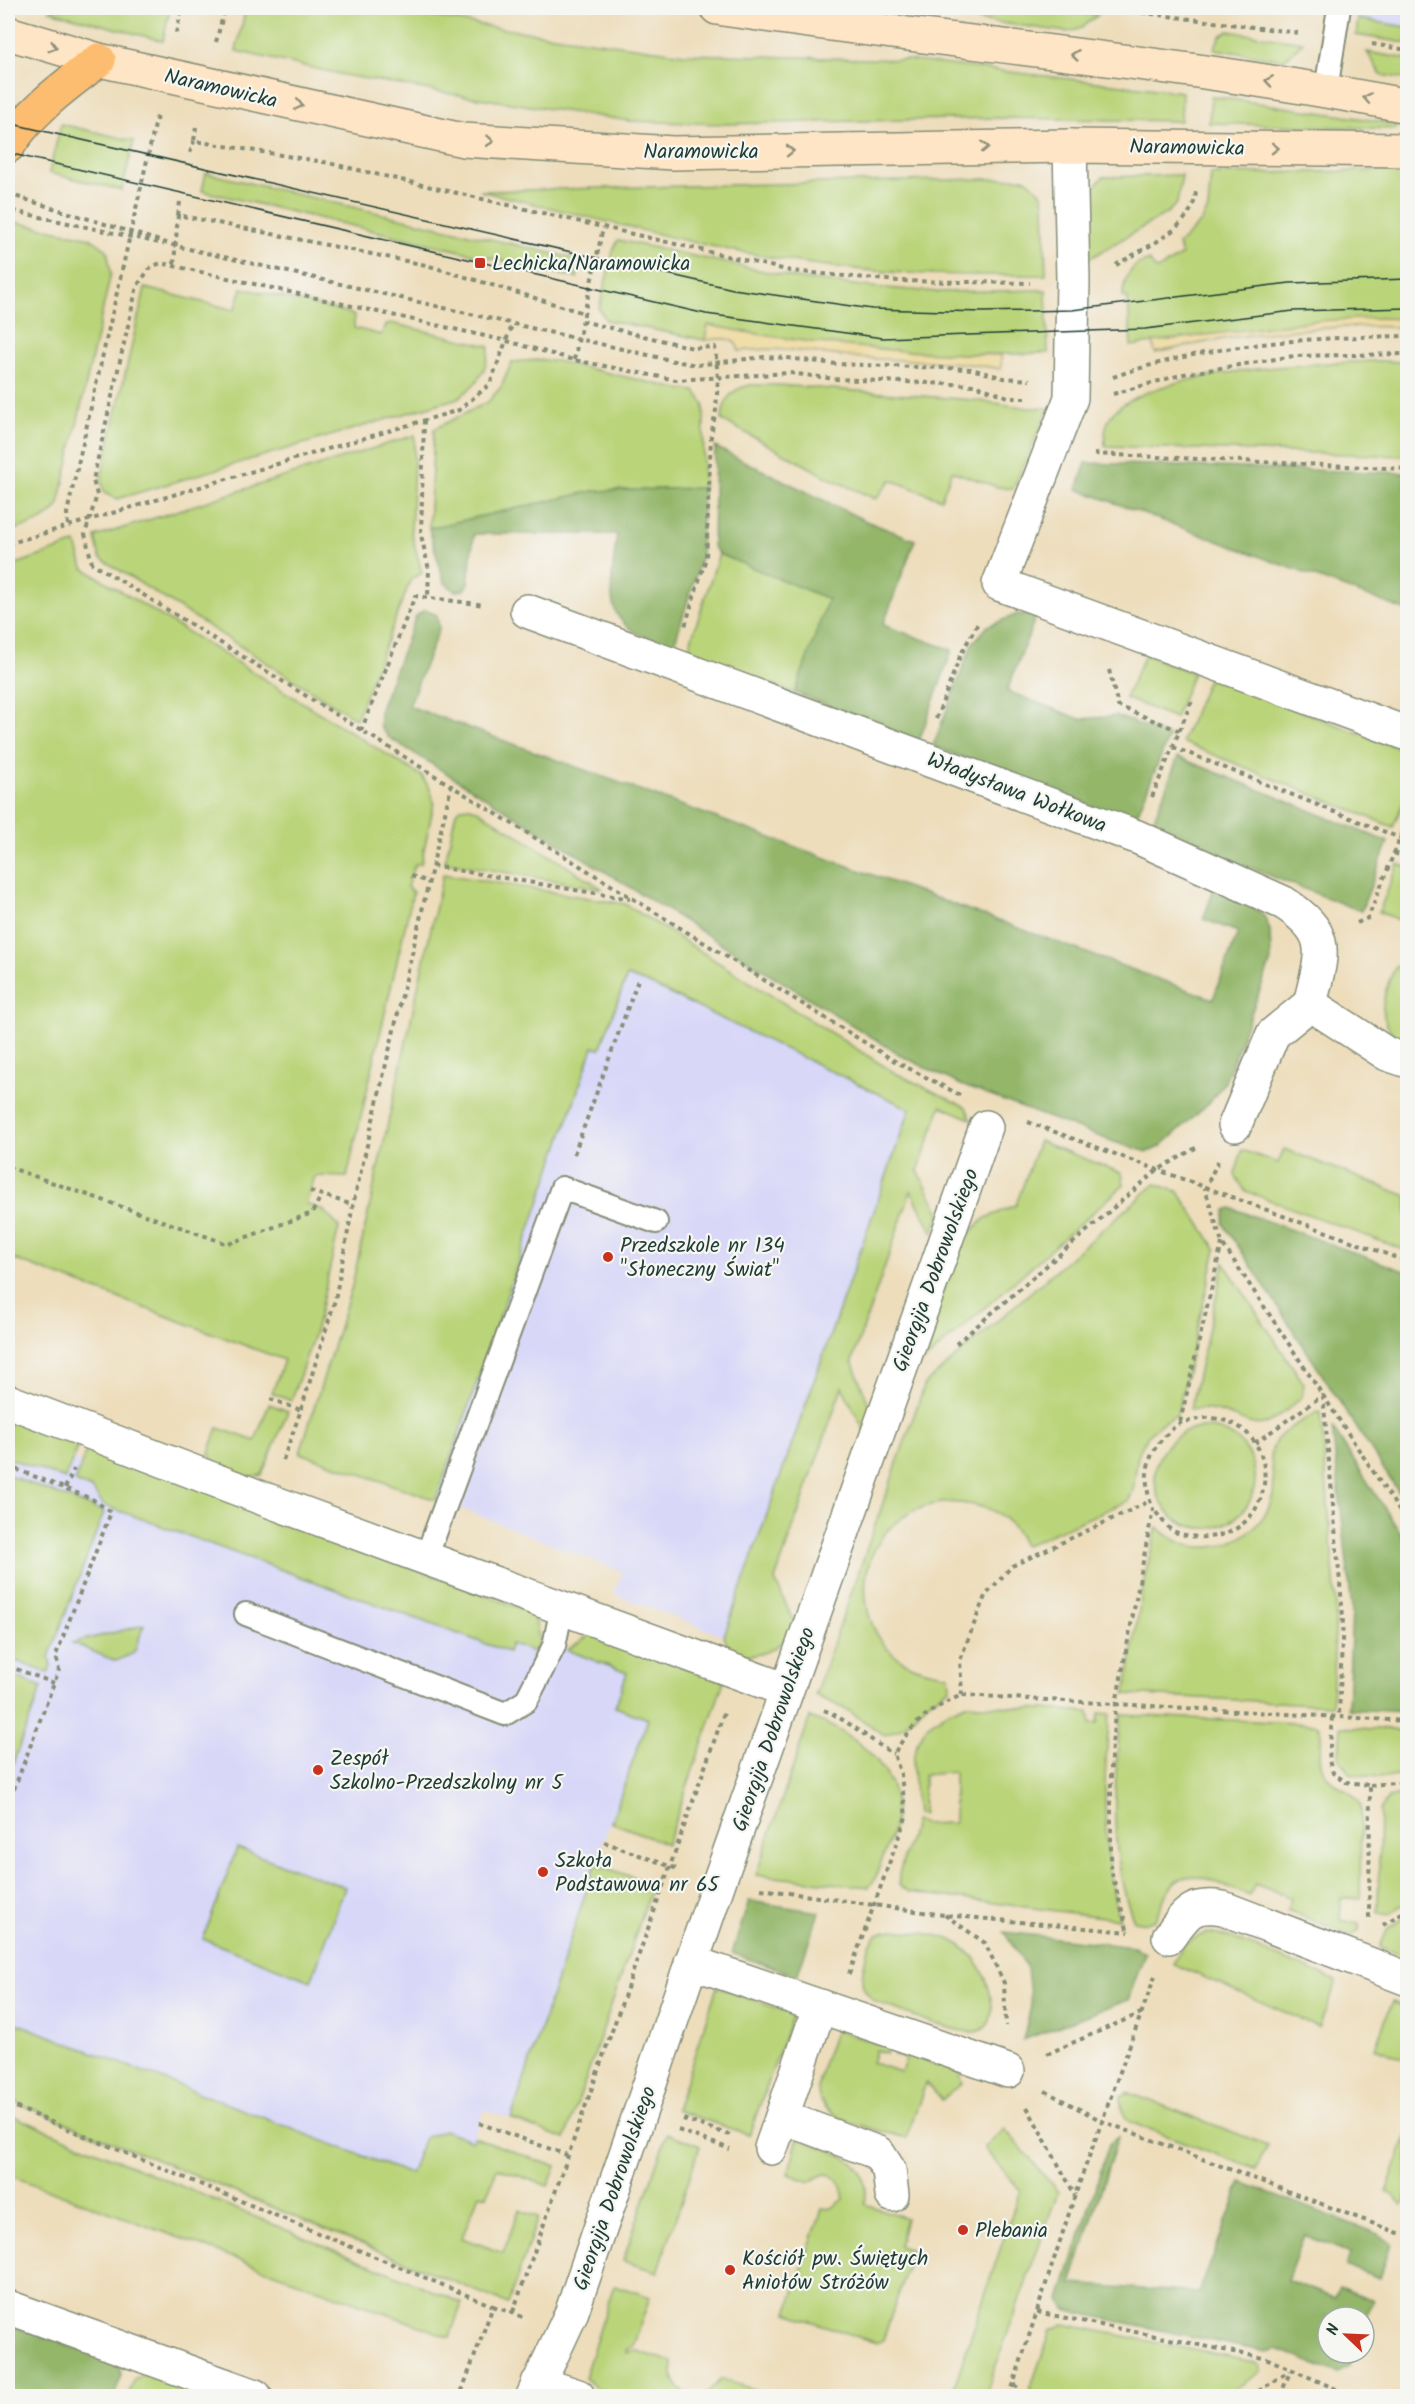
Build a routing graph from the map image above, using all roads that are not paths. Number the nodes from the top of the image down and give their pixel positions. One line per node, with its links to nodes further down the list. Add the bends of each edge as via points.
1 (717, 8): 5 (street, one-way to 1)
2 (1340, 8): 5 (lane)
3 (8, 33): 4 (street, Naramowicka, one-way to 4)
4 (99, 60): 7 (main road, via 55,93 21,126); 8 (street, Naramowicka, one-way to 8, via 463,140 673,153)
5 (1326, 90): 6 (street, one-way to 5)
6 (1407, 106)
7 (8, 146)
8 (1070, 146): 9 (street, Naramowicka, one-way to 9); 11 (street, via 1071,398 999,584)
9 (1407, 150)
10 (527, 611): 12 (street, Władysława Wołkowa, via 1137,837 1284,903 1305,917 1321,939)
11 (1407, 734)
12 (1310, 1004): 13 (street, via 1387,1053); 14 (street, via 1273,1034)
13 (1407, 1061)
14 (1235, 1125)
15 (986, 1127): 21 (street, Gieorgija Dobrowolskiego)
16 (656, 1222): 18 (lane, via 562,1188)
17 (8, 1401): 18 (street)
18 (426, 1558): 19 (street)
19 (562, 1607): 20 (lane, via 554,1646 526,1701 505,1714); 21 (street)
20 (246, 1614)
21 (786, 1690): 23 (street, Gieorgija Dobrowolskiego)
22 (1170, 1937): 24 (street, via 1185,1914 1202,1905 1213,1906 1366,1948)
23 (691, 1962): 25 (street); 31 (street, Gieorgija Dobrowolskiego, via 571,2313)
24 (1407, 1979)
25 (827, 2008): 26 (street); 27 (street)
26 (1008, 2071)
27 (782, 2117): 28 (street); 29 (street, via 878,2153 889,2170)
28 (771, 2148)
29 (892, 2195)
30 (8, 2307): 32 (street)
31 (536, 2390): 33 (street)
32 (255, 2397)
33 (578, 2397)

